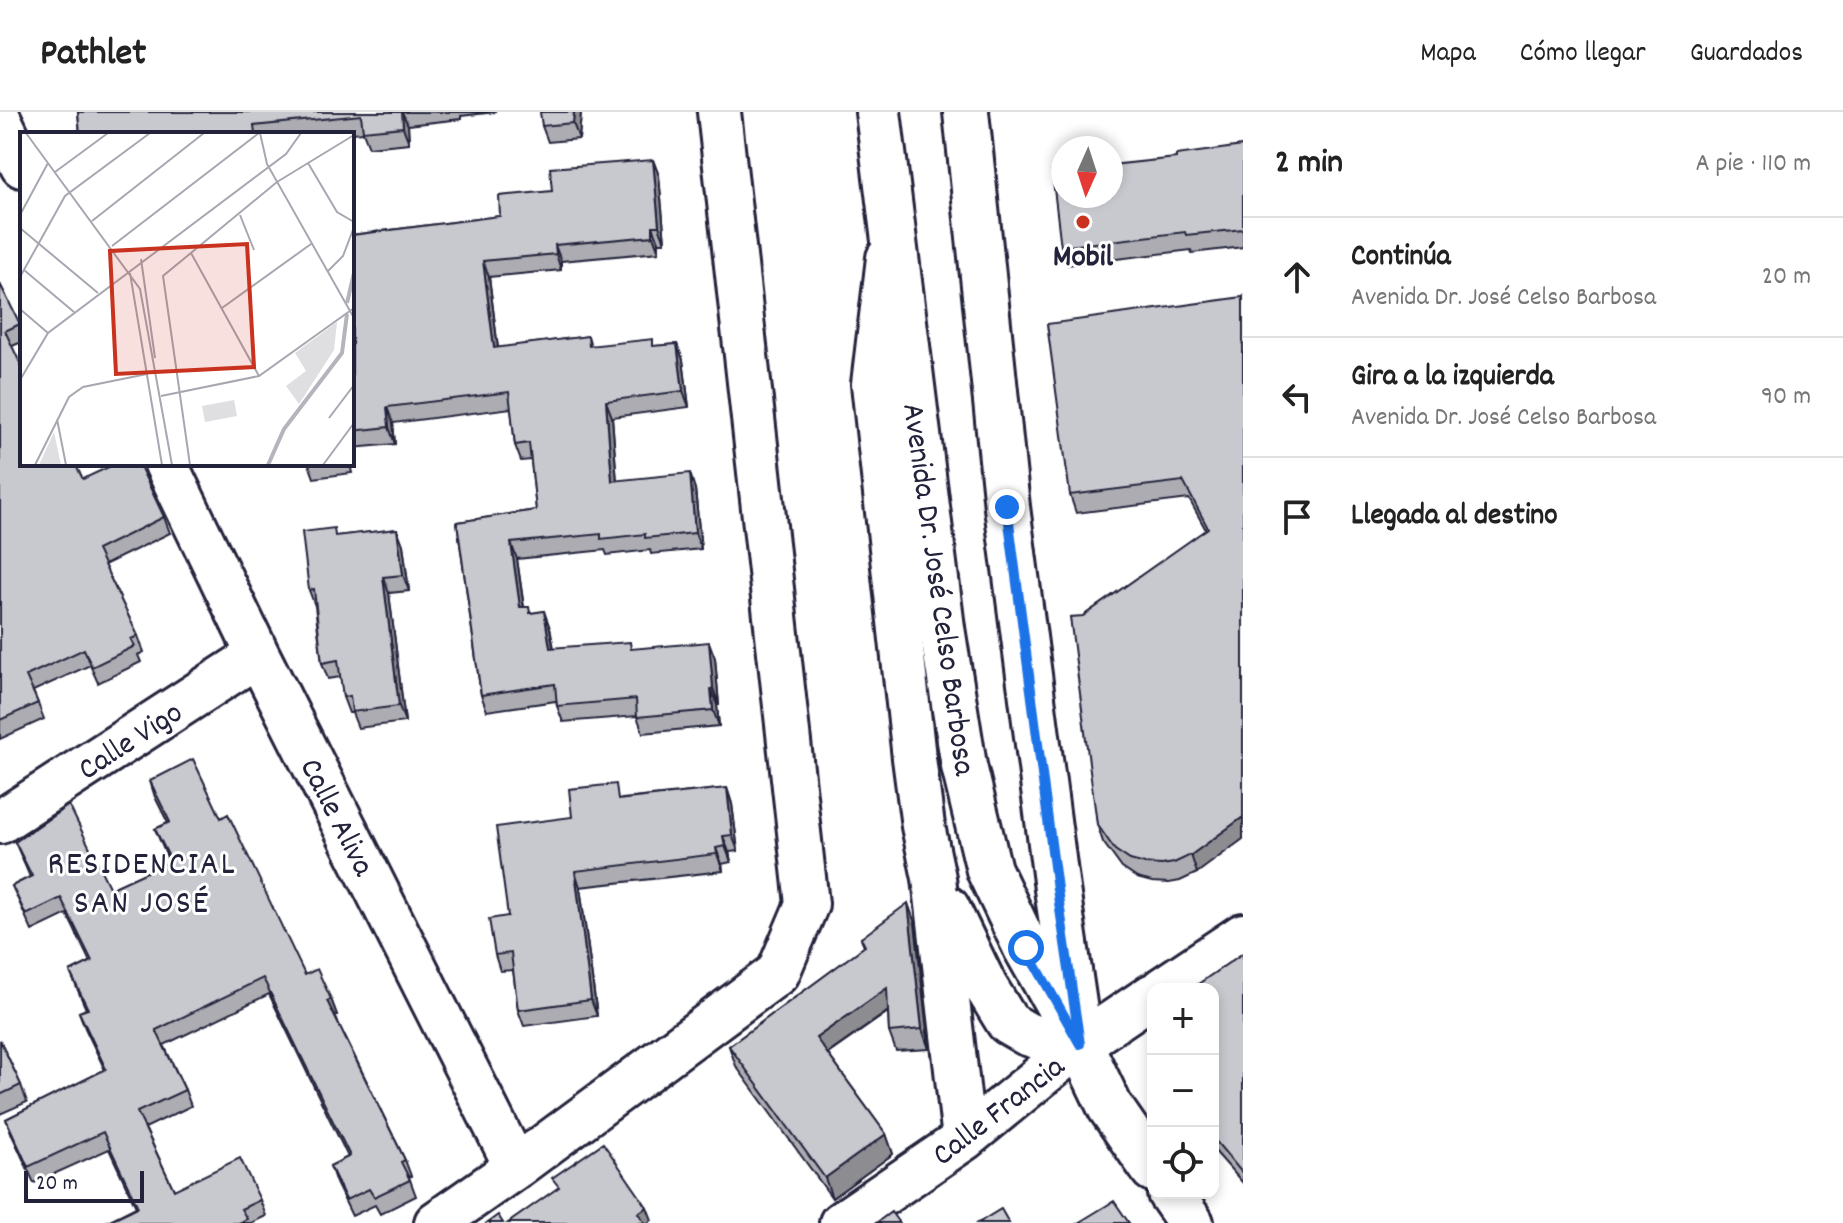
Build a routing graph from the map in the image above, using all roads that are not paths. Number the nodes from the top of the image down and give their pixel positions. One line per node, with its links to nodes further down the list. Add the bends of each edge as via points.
1 (719, 112): 17 (street, via 807,904 778,973)
2 (878, 112): 6 (main road, Avenida Dr. José Celso Barbosa)
3 (966, 112): 14 (main road, Avenida Dr. José Celso Barbosa, via 1007,507)
4 (0, 120): 5 (street)
5 (20, 162)
6 (892, 225): 10 (street, via 873,384 914,758); 14 (main road, Avenida Dr. José Celso Barbosa, via 964,766 989,870)
7 (167, 466): 8 (street, Calle Aliva)
8 (258, 655): 9 (street, Calle Vigo); 17 (street, Calle Aliva)
9 (0, 822)
10 (934, 878): 14 (street, via 1008,1023 1052,1042); 15 (street)
11 (1243, 935): 12 (street)
12 (1171, 983)
13 (1147, 999): 14 (street, Calle Francia)
14 (1080, 1044): 15 (street, Calle Francia); 16 (main road, Avenida Dr. José Celso Barbosa, via 1110,1107)
15 (964, 1139): 20 (street, Calle Francia)
16 (1147, 1160)
17 (516, 1167): 19 (street)
18 (1174, 1199): 21 (main road)
19 (436, 1223)
20 (841, 1223)
21 (1191, 1223)

